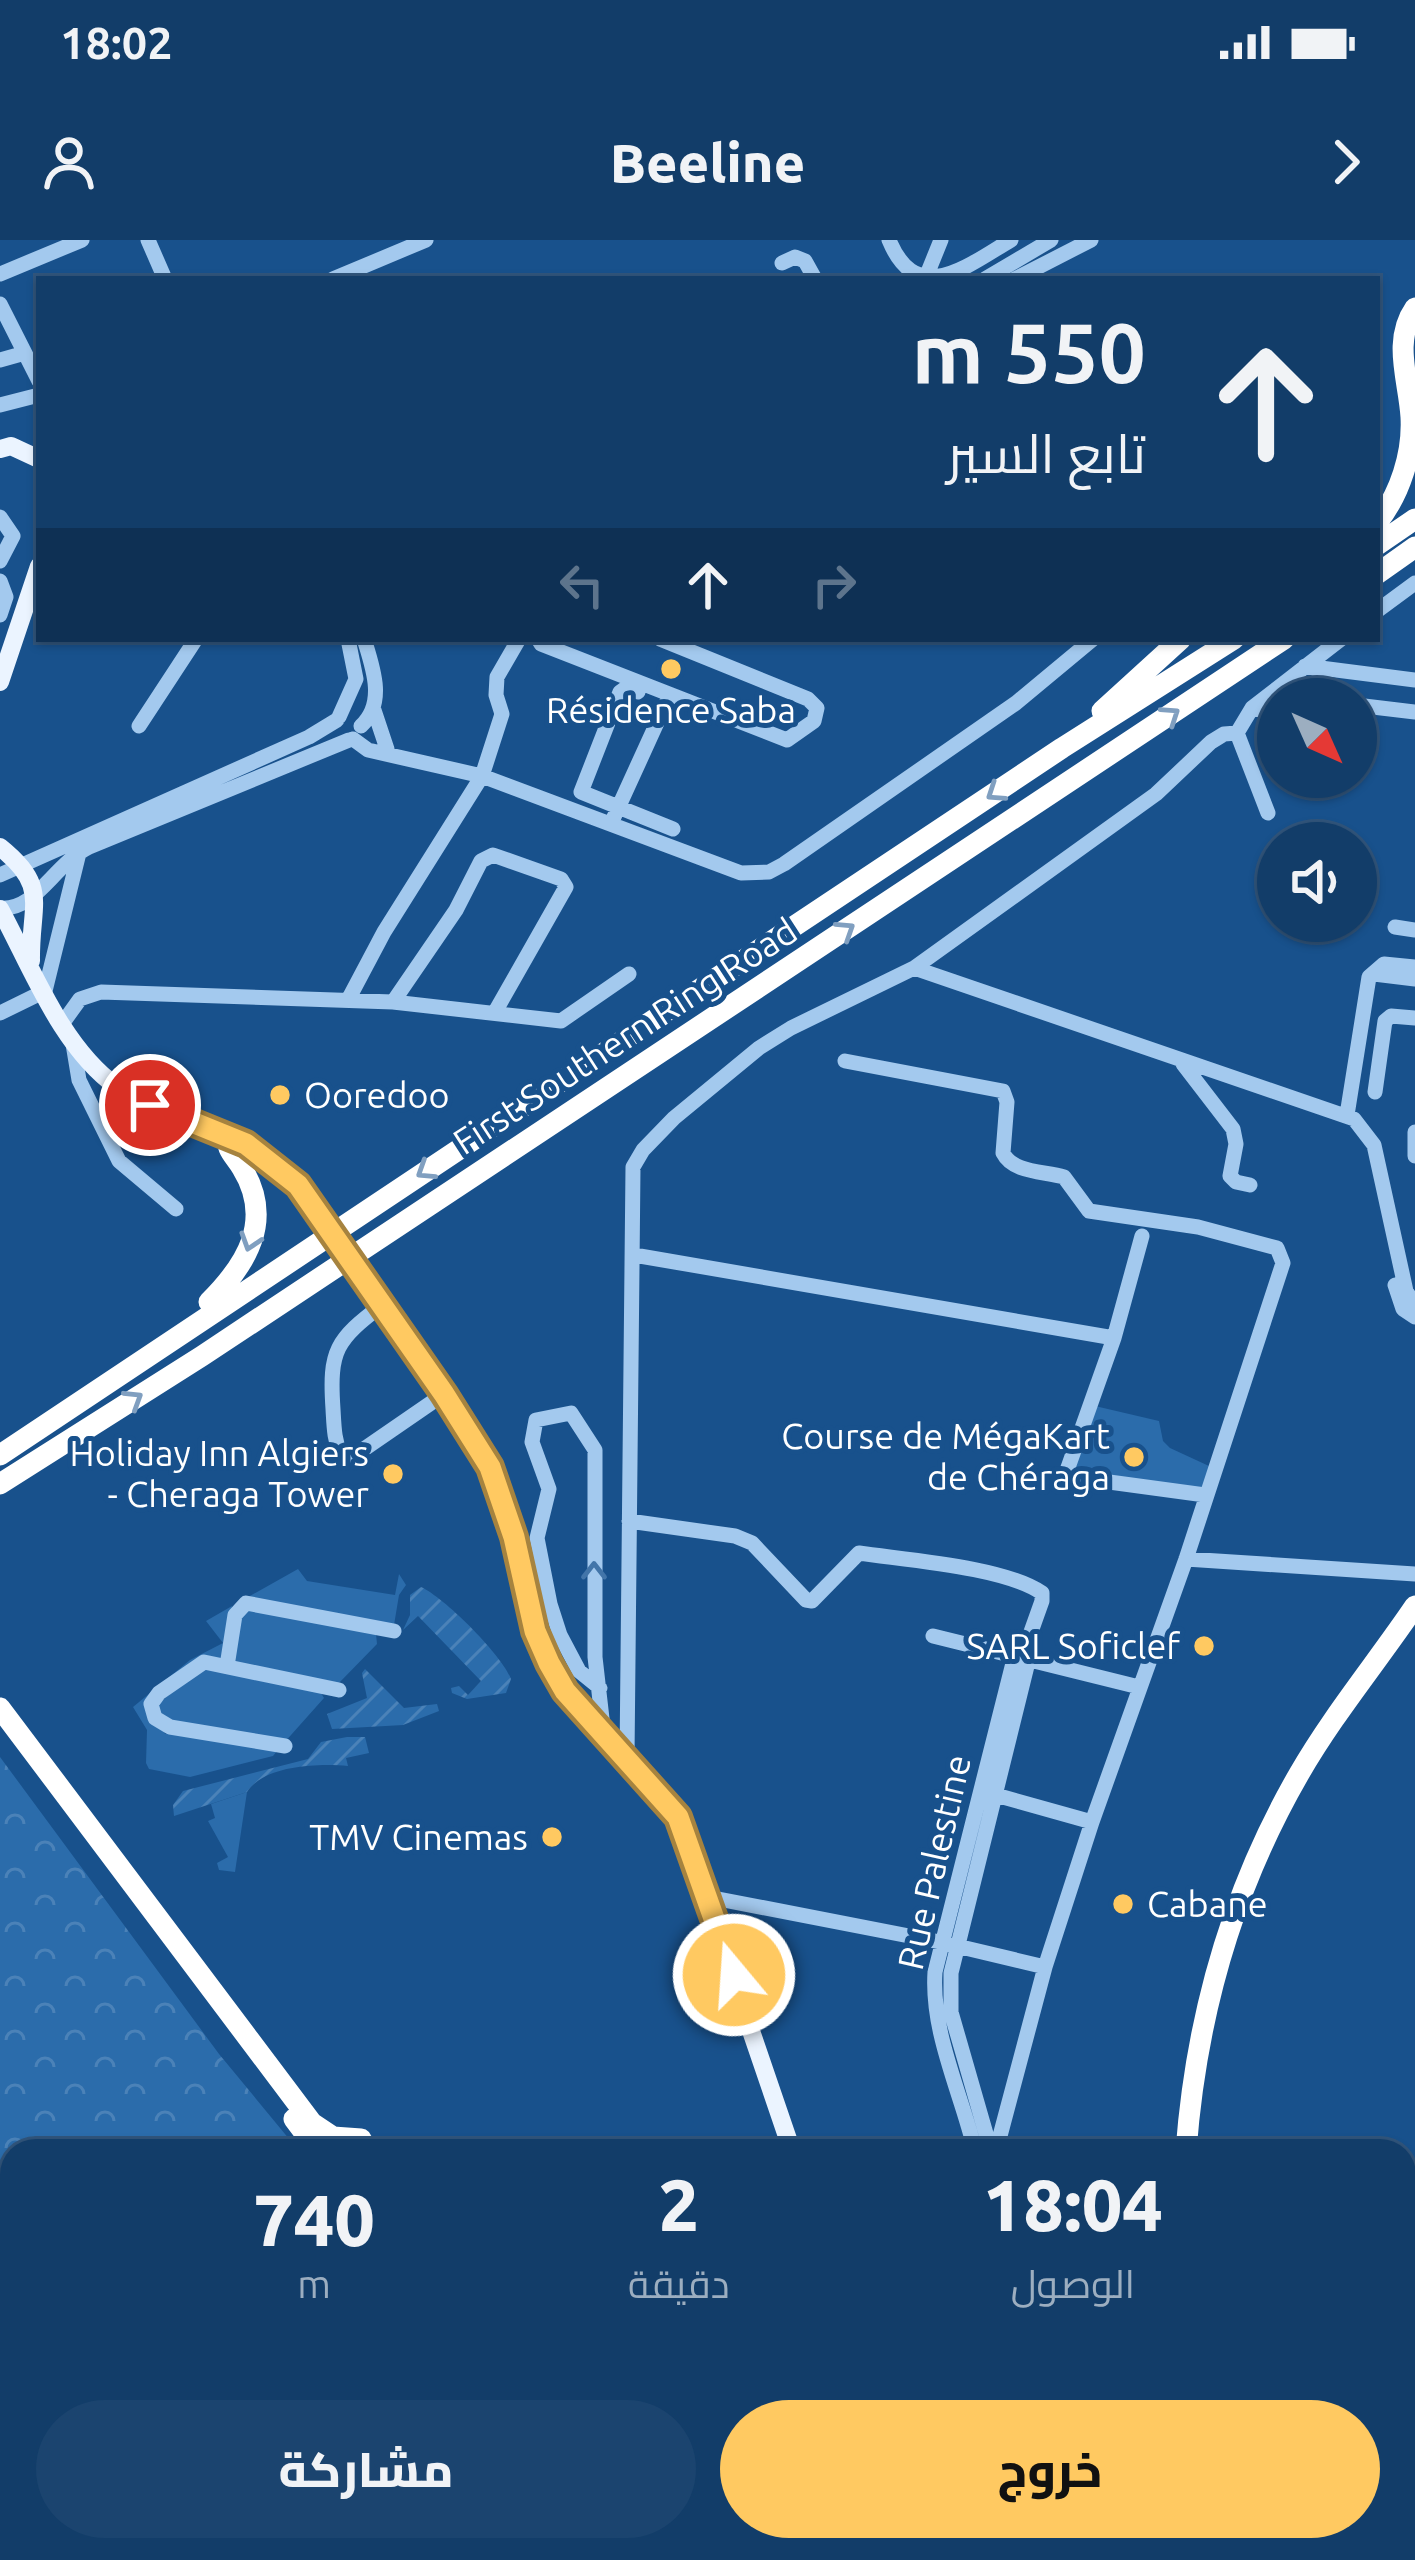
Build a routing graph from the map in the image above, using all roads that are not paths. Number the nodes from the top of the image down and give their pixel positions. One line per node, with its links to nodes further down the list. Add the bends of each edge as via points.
1 (82, 240): 13 (street)
2 (148, 240): 14 (street)
3 (426, 240): 15 (street)
4 (889, 240): 17 (street, via 903,266)
5 (941, 240): 18 (street)
6 (983, 240): 10 (street)
7 (1011, 240): 10 (street)
8 (1051, 240): 20 (street)
9 (1091, 240): 11 (street)
10 (975, 261): 19 (street)
11 (1046, 262): 21 (street); 22 (street)
12 (782, 263): 16 (street, via 801,258)
13 (0, 274)
14 (164, 276)
15 (340, 276)
16 (813, 276)
17 (922, 276)
18 (927, 276)
19 (945, 276)
20 (990, 276)
21 (1020, 276)
22 (1034, 276)
23 (0, 304): 25 (street)
24 (1415, 308): 32 (highway, via 1402,357 1410,441)
25 (25, 353): 26 (street); 27 (street)
26 (0, 361)
27 (36, 375)
28 (36, 396): 29 (street)
29 (0, 405)
30 (0, 449): 31 (main road)
31 (36, 458)
32 (1386, 502)
33 (0, 517): 37 (street, via 13,536)
34 (1415, 519): 35 (highway)
35 (1380, 543)
36 (1415, 551): 39 (highway)
37 (0, 561)
38 (36, 575): 58 (main road)
39 (1380, 575)
40 (0, 581): 43 (street)
41 (1415, 583): 42 (street)
42 (1380, 609)
43 (0, 615)
44 (194, 642): 66 (street)
45 (349, 642): 65 (street, via 356,679)
46 (365, 642): 63 (street)
47 (517, 642): 72 (street, via 497,677 502,714)
48 (540, 642): 49 (street, via 787,740 814,721 817,708 808,699)
49 (667, 642)
50 (1089, 642): 75 (street, via 1016,703 769,872 741,873)
51 (1178, 642): 70 (highway)
52 (1229, 642): 70 (highway, First Southern Ring Road)
53 (1279, 642): 116 (highway, First Southern Ring Road, one-way to 53)
54 (1338, 642): 55 (street)
55 (1312, 666): 56 (street); 57 (street); 61 (street)
56 (1316, 678)
57 (1415, 680)
58 (0, 682)
59 (666, 703): 69 (street); 73 (street); 73 (street, via 627,687 620,692 580,790)
60 (1377, 707): 64 (street)
61 (1252, 708): 62 (street); 67 (street)
62 (1257, 709)
63 (374, 710): 68 (street); 71 (street)
64 (1415, 712)
65 (338, 718): 68 (street, via 336,732); 79 (street)
66 (139, 726)
67 (1237, 733): 74 (street); 86 (street, via 1211,742 1156,794)
68 (356, 734): 71 (street); 78 (street)
69 (769, 743)
70 (1062, 748): 112 (highway, First Southern Ring Road, one-way to 112)
71 (391, 752): 72 (street)
72 (482, 776): 75 (street); 92 (street)
73 (619, 808): 75 (street); 76 (street)
74 (1268, 814)
75 (611, 826)
76 (673, 829)
77 (0, 847): 79 (main road)
78 (79, 853): 81 (street); 91 (street)
79 (21, 864): 80 (street); 81 (main road)
80 (0, 875)
81 (34, 897): 82 (street); 85 (main road)
82 (0, 908): 85 (main road)
83 (1395, 927): 84 (street)
84 (1415, 930)
85 (31, 966): 91 (main road)
86 (914, 968): 99 (street); 108 (street, via 759,1048 656,1135 633,1167)
87 (1415, 968): 89 (street, via 1384,964)
88 (629, 974): 94 (street, via 561,1021)
89 (1371, 974): 90 (street); 101 (street)
90 (1415, 979)
91 (45, 991): 95 (street); 97 (main road)
92 (348, 1000): 93 (street); 97 (street, via 101,992 80,999)
93 (393, 1002): 94 (street); 94 (street, via 493,855 566,887)
94 (495, 1012)
95 (0, 1013)
96 (1415, 1018): 100 (street, via 1384,1021)
97 (67, 1033): 103 (main road, via 131,1096); 106 (street, via 79,1080 119,1161)
98 (845, 1061): 117 (street, via 1003,1091 1006,1160 1064,1177 1089,1211 1198,1227 1282,1254)
99 (1189, 1065): 101 (street); 105 (street, via 1233,1129 1230,1176); 111 (street, via 1360,1136 1399,1302)
100 (1376, 1092)
101 (1347, 1115): 110 (street, via 1374,1145)
102 (1415, 1132): 104 (street)
103 (228, 1135): 109 (main road, bridge, via 279,1168 315,1205); 112 (highway, one-way to 112, via 254,1200 253,1244 236,1274)
104 (1415, 1156)
105 (1250, 1185)
106 (176, 1209)
107 (1142, 1236): 113 (street)
108 (634, 1255): 113 (street); 118 (street)
109 (382, 1305): 114 (main road); 114 (street, via 333,1354 341,1456 351,1458)
110 (1415, 1305)
111 (1415, 1317)
112 (175, 1336): 115 (highway, First Southern Ring Road)
113 (1114, 1338): 117 (street, via 1065,1476)
114 (444, 1394): 131 (main road, via 490,1467 549,1663)
115 (0, 1455)
116 (0, 1484)
117 (1204, 1495): 119 (street)
118 (629, 1521): 125 (street, Rue Palestine, via 752,1543 806,1600 820,1596 860,1553 1027,1584 1042,1601); 133 (street)
119 (1186, 1559): 120 (street); 127 (street)
120 (1415, 1574)
121 (1415, 1606): 147 (highway, via 1319,1742 1258,1853 1208,1997)
122 (1415, 1625): 148 (highway, via 1313,1770 1250,1900 1218,2007)
123 (394, 1631): 126 (street, via 246,1603 235,1615)
124 (932, 1636): 125 (street)
125 (1022, 1657): 127 (street); 134 (street, Rue Palestine)
126 (227, 1666): 129 (street); 132 (street, via 198,1664 153,1699 155,1718)
127 (1139, 1687): 135 (street)
128 (600, 1688): 128 (street, one-way to 128, via 596,1450 571,1412 536,1420 532,1442 549,1489 537,1538 560,1635); 131 (street)
129 (339, 1690)
130 (2, 1722): 141 (highway); 142 (highway, via 312,2123 333,2137)
131 (604, 1736): 133 (main road)
132 (285, 1746)
133 (627, 1758): 136 (main road, via 678,1817)
134 (987, 1792): 135 (street); 137 (street, Rue Palestine)
135 (1092, 1822): 138 (street)
136 (708, 1897): 137 (street); 143 (main road)
137 (949, 1944): 138 (street); 140 (street, Rue Palestine, via 934,1989 950,2073)
138 (1045, 1967): 139 (street)
139 (1012, 2100): 140 (street); 146 (street)
140 (975, 2121): 144 (street, Rue Palestine); 145 (street, Rue Palestine)
141 (309, 2139)
142 (362, 2139)
143 (788, 2139)
144 (975, 2139)
145 (986, 2139)
146 (998, 2139)
147 (1187, 2139)
148 (1200, 2139)

